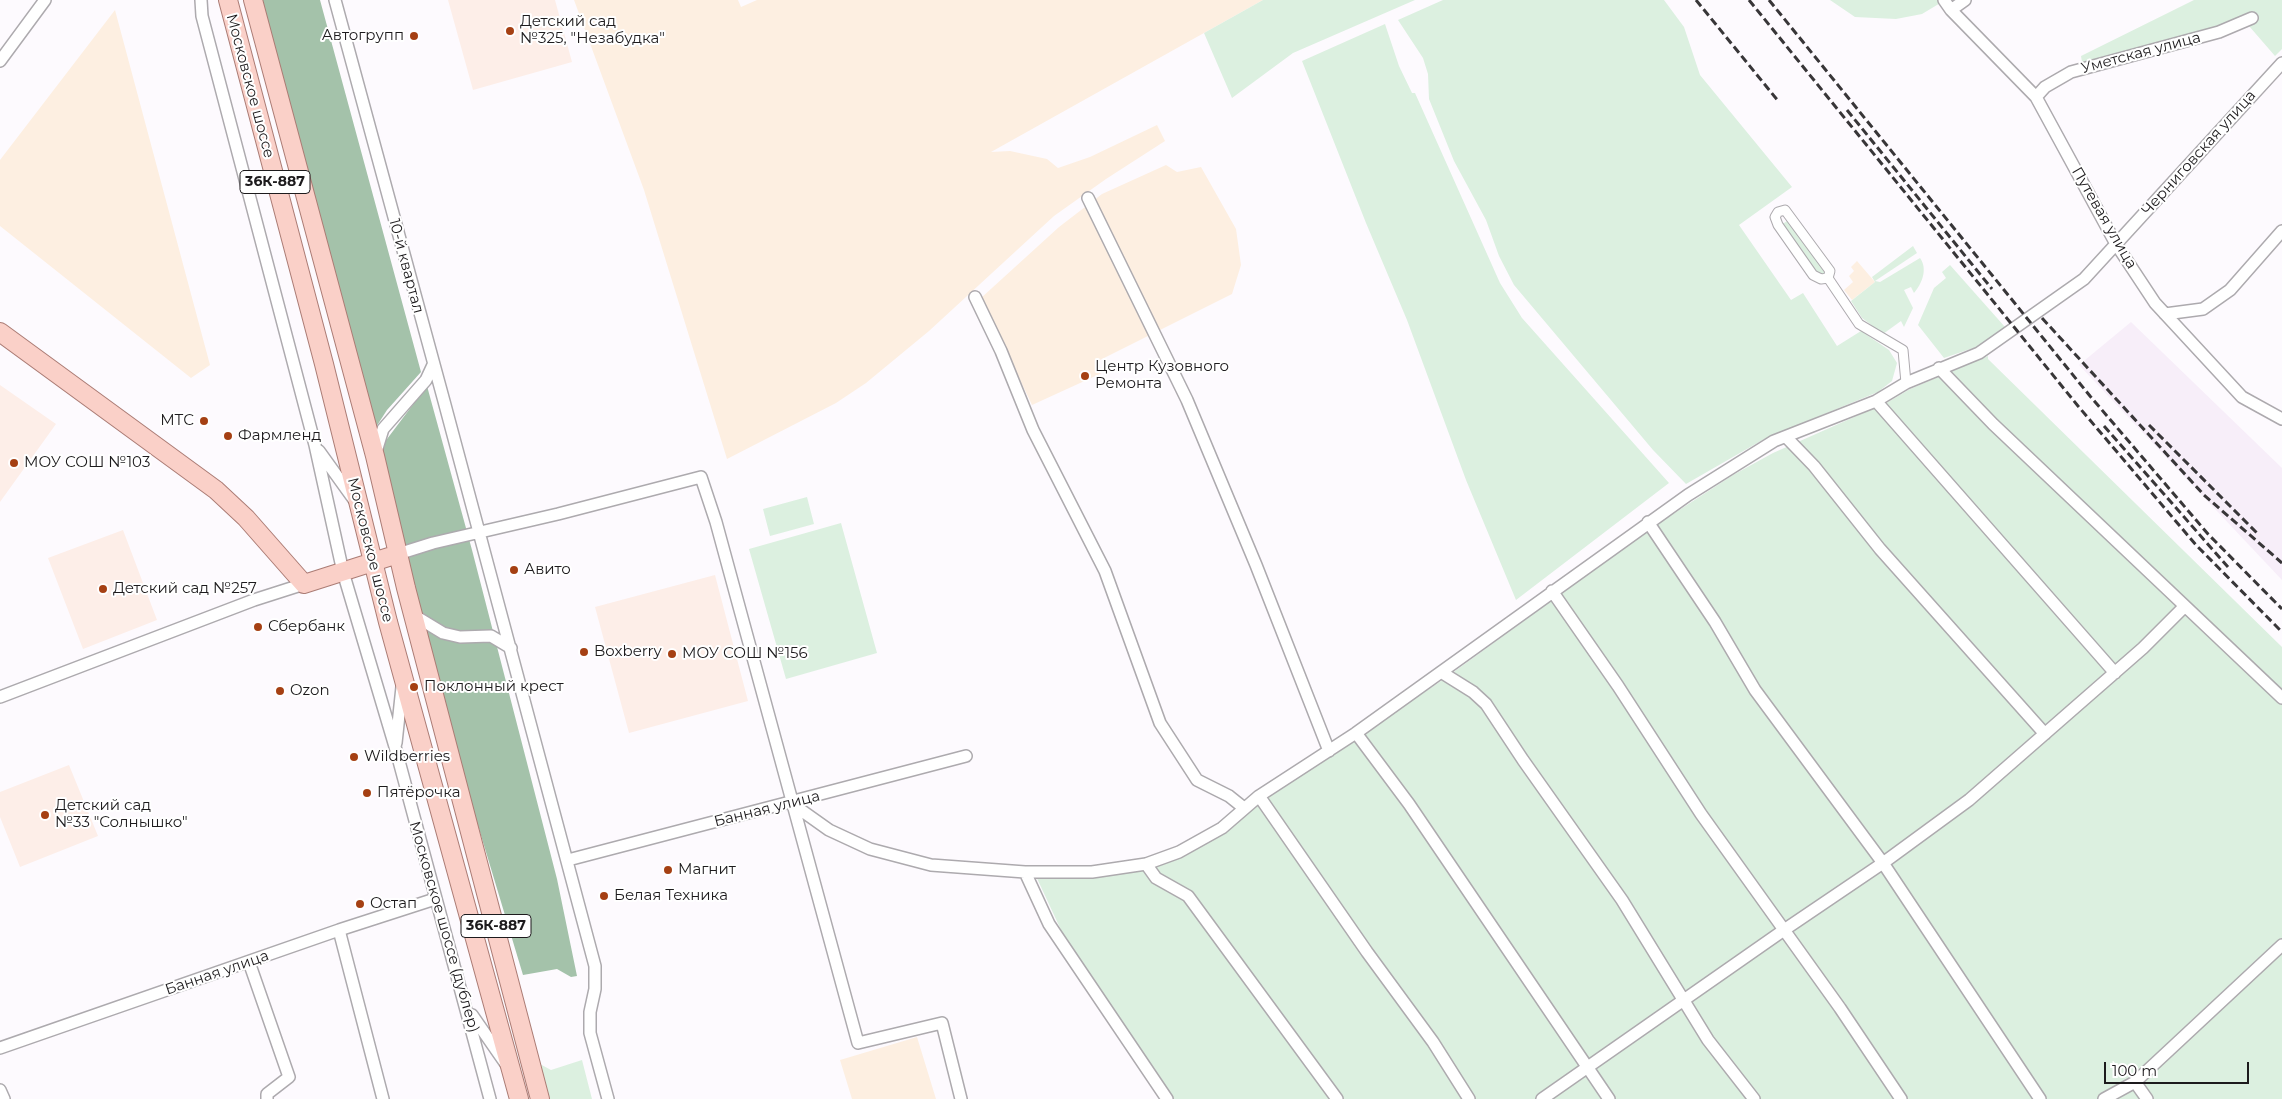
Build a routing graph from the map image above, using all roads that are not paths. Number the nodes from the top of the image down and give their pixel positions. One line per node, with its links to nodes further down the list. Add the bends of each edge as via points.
1 (45, 0): 10 (street)
2 (201, 0): 26 (street, Московское шоссе (дублер), via 202,16)
3 (228, 0): 28 (main road, Московское шоссе / 36К-887)
4 (252, 0): 27 (main road, Московское шоссе / 36К-887)
5 (335, 0): 20 (street, 10-й квартал)
6 (1944, 0): 8 (street, Путевая улица)
7 (1965, 0): 8 (street)
8 (1951, 10): 12 (street, Путевая улица)
9 (2252, 18): 12 (street, Уметская улица, via 2219,32 2071,72 2045,87)
10 (0, 60)
11 (2282, 63): 15 (street, Черниговская улица)
12 (2036, 97): 15 (street, Путевая улица)
13 (1088, 198): 47 (street, via 1187,400 1256,565)
14 (2282, 231): 18 (street, via 2230,290 2203,309)
15 (2116, 244): 18 (street, Путевая улица); 21 (street, Черниговская улица, via 2084,279 1978,353)
16 (1828, 278): 16 (street, via 1830,271 1793,218 1785,210 1778,212 1775,217 1778,225 1813,275); 22 (street, via 1859,324 1903,350)
17 (975, 297): 51 (street, via 1033,430 1105,570 1160,723 1197,780 1229,796)
18 (2165, 314): 24 (street, Путевая улица, via 2242,398)
19 (0, 332): 34 (main road, via 216,490 246,518)
20 (433, 365): 27 (street, via 426,380 383,430); 30 (street, 10-й квартал)
21 (1939, 368): 22 (street, Черниговская улица); 36 (street)
22 (1906, 383): 23 (street, Черниговская улица)
23 (1876, 401): 25 (street, Черниговская улица); 40 (street)
24 (2281, 414)
25 (1786, 437): 29 (street, Черниговская улица, via 1774,441); 45 (street, via 1814,466 1880,549)
26 (315, 445): 28 (street); 33 (street, Московское шоссе (дублер))
27 (375, 456): 31 (main road, Московское шоссе / 36К-887)
28 (359, 507): 32 (main road, Московское шоссе / 36К-887)
29 (1648, 522): 35 (street, Черниговская улица); 53 (street, via 1756,690)
30 (481, 532): 31 (street); 38 (street, 10-й квартал); 50 (street, via 701,477 719,531)
31 (398, 554): 32 (main road); 37 (main road, Московское шоссе / 36К-887)
32 (374, 562): 33 (main road); 41 (main road, Московское шоссе / 36К-887)
33 (343, 572): 34 (main road); 46 (street, Московское шоссе (дублер))
34 (304, 584): 42 (street)
35 (1552, 591): 39 (street, Черниговская улица); 58 (street, via 1700,814)
36 (2184, 607): 40 (street); 43 (street)
37 (415, 616): 38 (street, via 443,633 460,637 491,636); 73 (main road, Московское шоссе / 36К-887)
38 (511, 648): 52 (street, 10-й квартал)
39 (1441, 672): 44 (street, Черниговская улица); 61 (street, via 1486,704 1622,900)
40 (2115, 673): 45 (street)
41 (403, 679): 46 (street); 64 (main road, Московское шоссе / 36К-887)
42 (0, 696)
43 (2282, 698)
44 (1356, 733): 47 (street, Черниговская улица); 65 (street, via 1409,804)
45 (2045, 734): 53 (street, via 1969,800)
46 (396, 750): 56 (street, Московское шоссе (дублер))
47 (1328, 751): 49 (street, Черниговская улица)
48 (966, 756): 50 (street, Банная улица)
49 (1259, 796): 51 (street, Черниговская улица); 78 (street)
50 (791, 803): 52 (street, Банная улица); 55 (street, Черниговская улица, via 829,830 870,850 930,865); 75 (street, via 858,1043 942,1023)
51 (1244, 808): 54 (street, Черниговская улица, via 1222,828 1179,852)
52 (568, 860): 74 (street, 10-й квартал, via 595,966 590,1033)
53 (1883, 863): 58 (street); 83 (street)
54 (1146, 864): 55 (street, Черниговская улица, via 1092,872); 77 (street, via 1156,878 1188,896)
55 (1024, 872): 76 (street, via 1049,924)
56 (435, 899): 57 (street, Банная улица); 62 (street, Московское шоссе (дублер))
57 (339, 930): 60 (street, Банная улица); 70 (street)
58 (1784, 930): 61 (street); 82 (street)
59 (2282, 944): 66 (street)
60 (249, 962): 63 (street, Банная улица); 69 (street, via 289,1076 267,1094)
61 (1685, 1000): 65 (street); 81 (street, via 1708,1040)
62 (468, 1010): 64 (street); 71 (street, Московское шоссе (дублер))
63 (0, 1048)
64 (509, 1068): 72 (main road, Московское шоссе / 36К-887)
65 (1587, 1068): 79 (street); 80 (street)
66 (2135, 1082): 84 (street); 85 (street)
67 (0, 1090): 68 (street)
68 (4, 1099)
69 (267, 1099)
70 (383, 1099)
71 (490, 1099)
72 (518, 1099)
73 (540, 1099)
74 (608, 1099)
75 (961, 1099)
76 (1167, 1099)
77 (1337, 1099)
78 (1469, 1099)
79 (1542, 1099)
80 (1610, 1099)
81 (1754, 1099)
82 (1901, 1099)
83 (2040, 1099)
84 (2104, 1099)
85 (2147, 1099)

